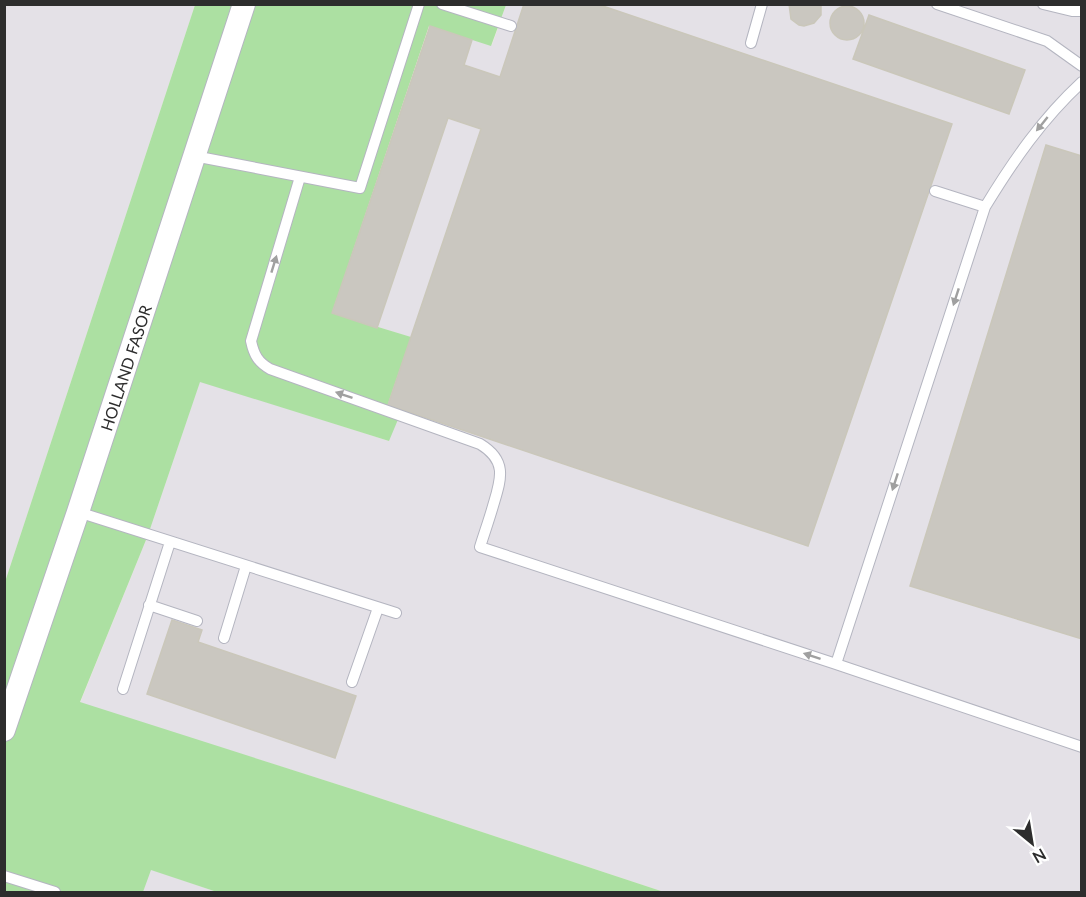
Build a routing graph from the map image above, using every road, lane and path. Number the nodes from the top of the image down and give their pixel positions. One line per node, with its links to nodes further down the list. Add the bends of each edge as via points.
1 (244, 4): 12 (street, HOLLAND FASOR)
2 (419, 4): 13 (lane, via 360,188)
3 (442, 4): 8 (lane)
4 (762, 4): 9 (lane)
5 (937, 4): 10 (lane, via 1047,41)
6 (1043, 4): 7 (lane)
7 (1082, 11)
8 (511, 26)
9 (751, 43)
10 (1082, 66)
11 (1082, 82): 15 (lane, one-way to 15, via 1043,122)
12 (194, 156): 13 (lane); 16 (street, HOLLAND FASOR)
13 (300, 177): 24 (lane, one-way to 13, via 480,547 501,479 496,457 488,448 259,362 251,341)
14 (934, 191): 15 (lane)
15 (985, 207): 24 (lane, one-way to 24)
16 (78, 512): 17 (lane); 27 (street, HOLLAND FASOR)
17 (170, 542): 18 (lane); 19 (lane)
18 (246, 566): 20 (lane); 23 (lane)
19 (149, 605): 22 (lane); 26 (lane)
20 (378, 608): 21 (lane); 25 (lane)
21 (396, 613)
22 (197, 621)
23 (224, 638)
24 (836, 664): 28 (lane)
25 (352, 682)
26 (123, 689)
27 (4, 730)
28 (1082, 747)
29 (4, 876): 30 (lane)
30 (56, 892)

